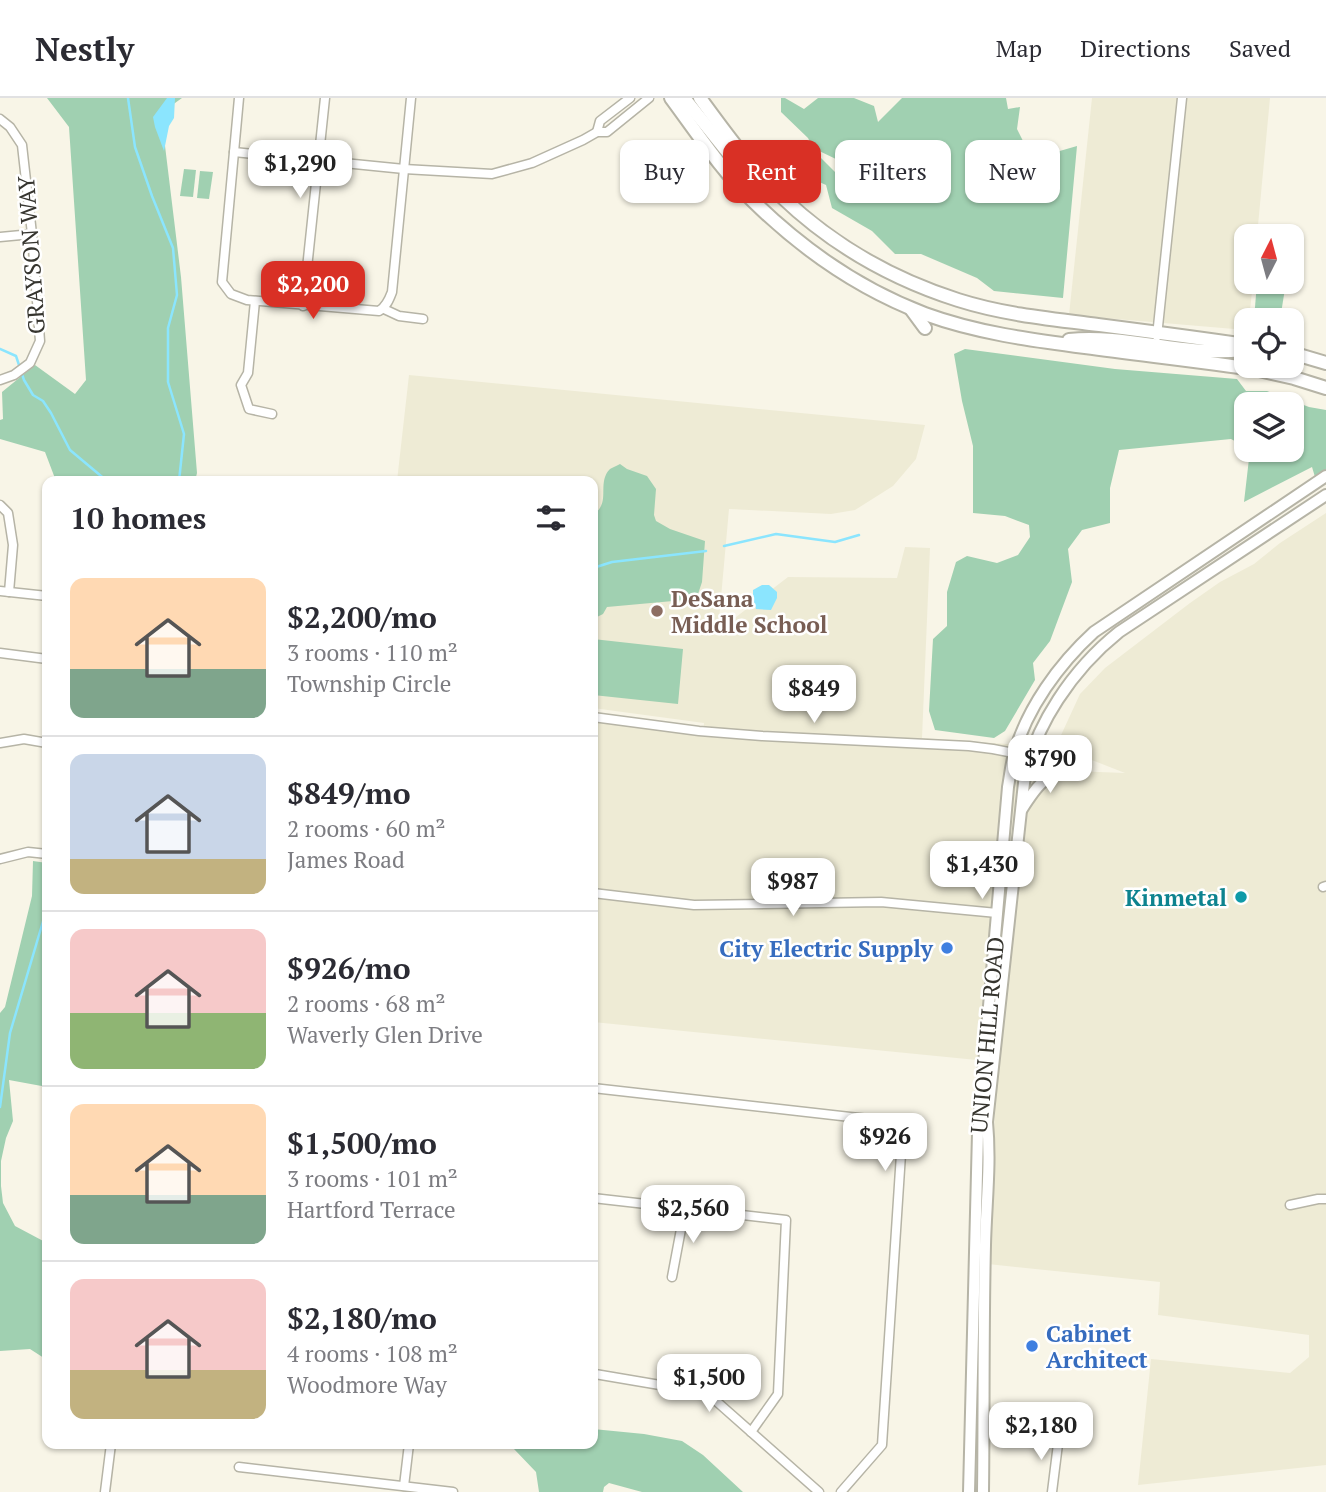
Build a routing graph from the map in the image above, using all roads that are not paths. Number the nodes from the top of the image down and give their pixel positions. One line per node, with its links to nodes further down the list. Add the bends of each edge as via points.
1 (239, 98): 14 (street)
2 (325, 98): 15 (street)
3 (411, 98): 16 (street)
4 (630, 98): 11 (street, via 600,121)
5 (649, 98): 11 (street, via 607,131)
6 (670, 98): 22 (main road, via 740,187 794,239 843,274)
7 (684, 98): 13 (main road)
8 (700, 98): 12 (main road)
9 (1182, 98): 26 (street)
10 (0, 119): 18 (street, GRAYSON WAY, via 22,145)
11 (597, 132): 16 (street, via 532,163 492,174)
12 (734, 140)
13 (723, 147)
14 (234, 152): 15 (street); 20 (street, via 222,282 231,294)
15 (318, 160): 16 (street); 21 (street)
16 (404, 169): 23 (street, via 392,292)
17 (790, 203): 26 (main road, via 847,248 934,292)
18 (32, 234): 19 (street); 30 (street, GRAYSON WAY, via 40,341 30,363)
19 (0, 237)
20 (255, 301): 21 (street); 32 (street, via 248,373 241,385 249,410)
21 (303, 306): 23 (street)
22 (911, 308): 25 (main road); 26 (main road, via 986,332 1049,342 1088,338)
23 (383, 309): 24 (street)
24 (424, 319)
25 (925, 328)
26 (1156, 344): 27 (main road); 31 (main road)
27 (1234, 347)
28 (1304, 357): 29 (main road)
29 (1326, 363)
30 (0, 380)
31 (1326, 388)
32 (272, 414)
33 (1326, 476): 43 (street, UNION HILL ROAD, via 1094,632 1042,696)
34 (1326, 495): 44 (street, UNION HILL ROAD, via 1103,645 1052,709)
35 (0, 505): 36 (street, via 8,513 13,545)
36 (4, 592): 37 (street)
37 (42, 596)
38 (0, 653): 39 (street)
39 (42, 658)
40 (598, 718): 43 (street, via 737,734 968,746)
41 (42, 742): 42 (street, via 24,739)
42 (0, 743)
43 (1014, 753): 44 (street); 50 (street, UNION HILL ROAD)
44 (1029, 756): 46 (street, UNION HILL ROAD)
45 (1070, 767): 46 (street, via 1041,782)
46 (1021, 811): 69 (street, UNION HILL ROAD, via 988,1122)
47 (42, 854): 48 (street)
48 (0, 859)
49 (598, 894): 50 (street, via 694,905 881,902)
50 (997, 913): 68 (street, UNION HILL ROAD, via 978,1133)
51 (598, 1089): 67 (street, via 868,1119 890,1131 901,1154 882,1445)
52 (598, 1199): 55 (street)
53 (1326, 1199): 54 (street)
54 (1290, 1205)
55 (685, 1208): 56 (street); 58 (street, via 786,1220 778,1394)
56 (672, 1277)
57 (598, 1375): 58 (street, via 707,1393)
58 (751, 1432): 66 (street)
59 (1059, 1436): 70 (street)
60 (110, 1449): 64 (street)
61 (408, 1449): 63 (street)
62 (239, 1467): 63 (street)
63 (404, 1486): 65 (street)
64 (105, 1492)
65 (453, 1492)
66 (819, 1492)
67 (841, 1492)
68 (969, 1492)
69 (983, 1492)
70 (1052, 1492)

